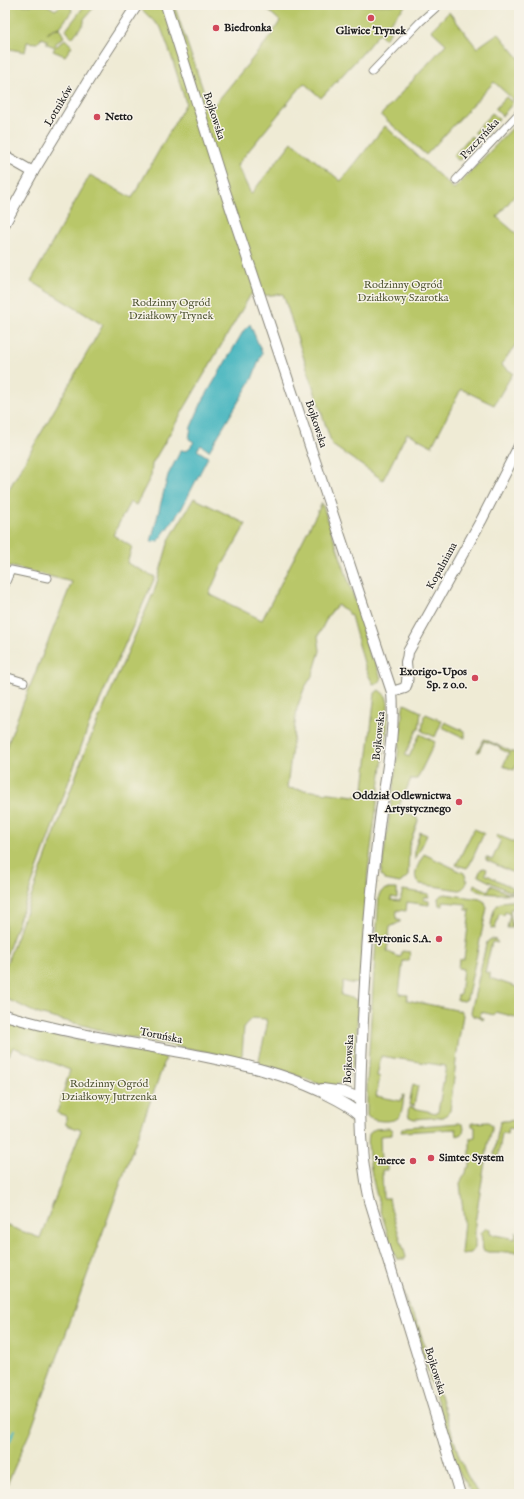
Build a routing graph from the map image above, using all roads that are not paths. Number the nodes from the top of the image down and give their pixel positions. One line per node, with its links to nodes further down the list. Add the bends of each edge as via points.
1 (137, 5): 7 (street, Lotników)
2 (166, 5): 15 (street, Bojkowska)
3 (439, 5): 4 (street)
4 (372, 72)
5 (519, 113): 8 (street, Pszczyńska)
6 (5, 156): 7 (street)
7 (33, 172): 9 (street, Lotników)
8 (456, 180)
9 (5, 223)
10 (519, 446): 15 (street, Kopalniana, via 482,519 408,652 405,688)
11 (48, 578): 12 (street, via 11,570)
12 (5, 584)
13 (5, 676): 14 (street)
14 (24, 682)
15 (392, 692): 17 (street, Bojkowska, via 393,734 371,891)
16 (5, 1015): 18 (street, Toruńska, via 69,1032 245,1065)
17 (360, 1071): 18 (street); 19 (street, Bojkowska)
18 (341, 1096): 19 (street, via 351,1101); 20 (street, Toruńska)
19 (359, 1098): 20 (street, Bojkowska)
20 (359, 1114): 21 (street, Bojkowska, via 363,1163 370,1201)
21 (461, 1493)

